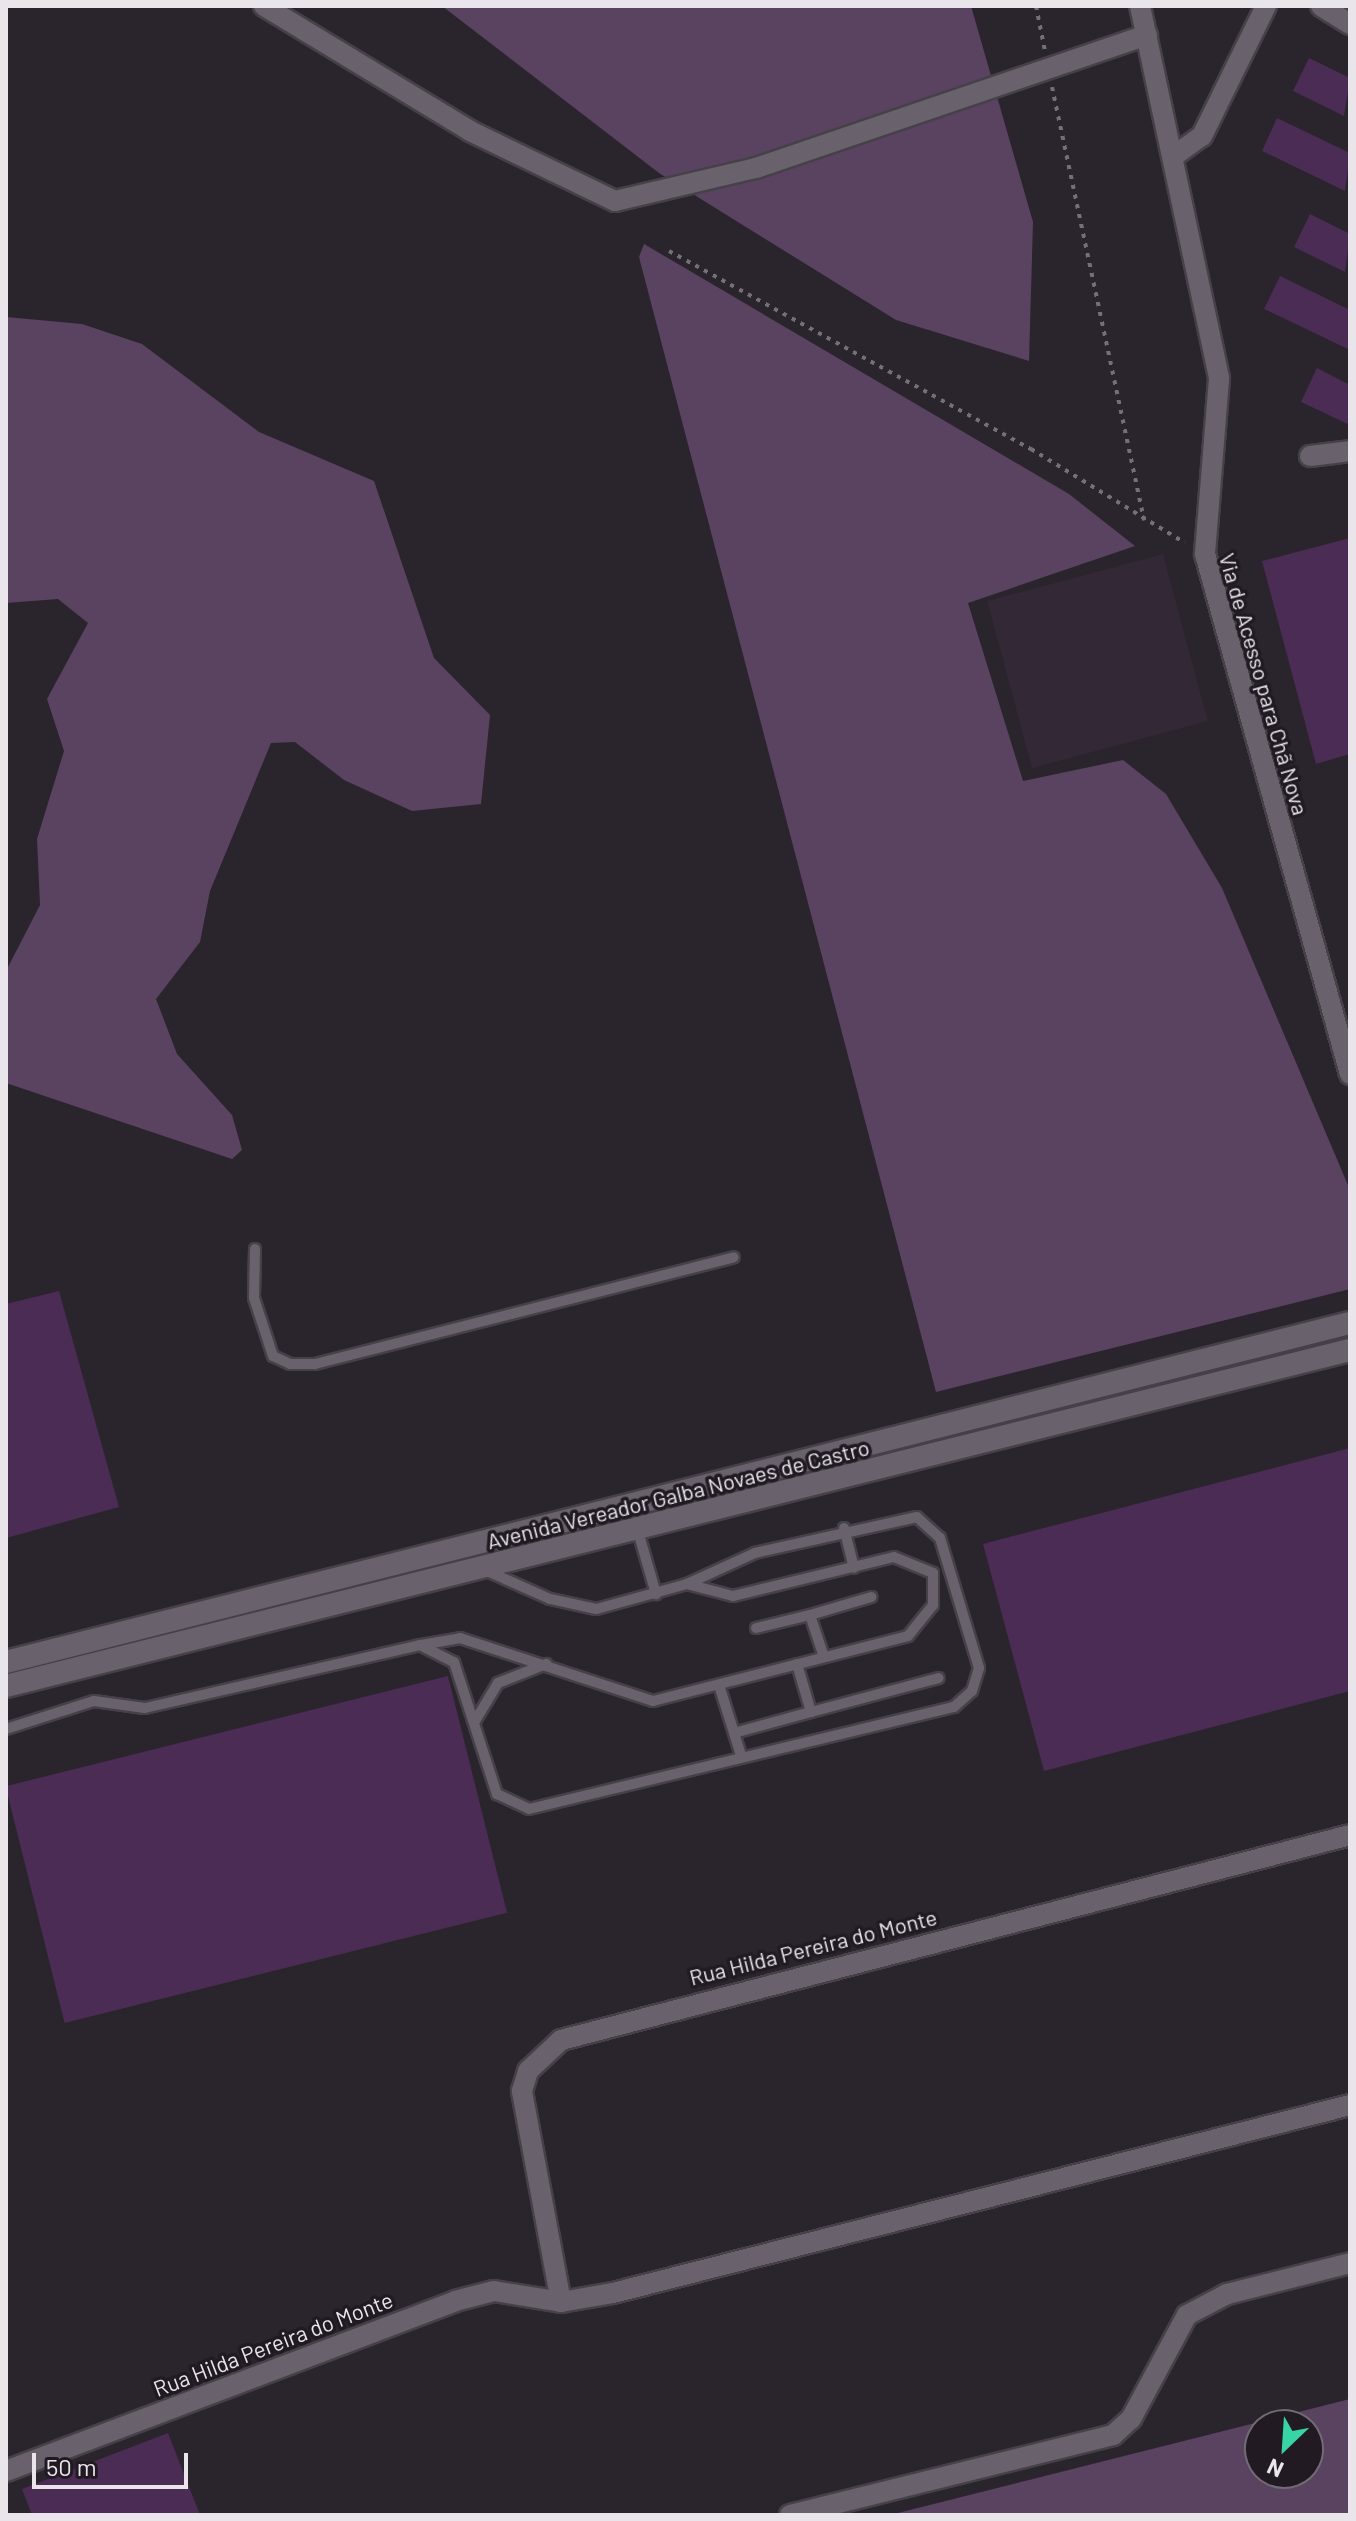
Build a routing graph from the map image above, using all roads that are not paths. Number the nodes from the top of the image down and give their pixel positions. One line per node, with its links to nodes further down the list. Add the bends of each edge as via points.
1 (264, 6): 6 (street, via 549,175 615,201 756,168)
2 (1140, 6): 6 (street)
3 (1266, 6): 7 (street, via 1202,136)
4 (1321, 6): 5 (street)
5 (1350, 24)
6 (1147, 35): 7 (street)
7 (1174, 156): 10 (street, Via de Acesso para Chã Nova, via 1219,379 1205,554)
8 (1350, 451): 9 (street)
9 (1310, 456)
10 (1350, 1074)
11 (255, 1249): 12 (lane, via 254,1298 273,1356 290,1364 315,1364)
12 (734, 1257)
13 (1350, 1323): 15 (street, Avenida Vereador Galba Novaes de Castro)
14 (1350, 1350): 17 (street, Avenida Vereador Galba Novaes de Castro)
15 (631, 1507): 17 (lane); 27 (street, Avenida Vereador Galba Novaes de Castro)
16 (844, 1528): 18 (lane); 20 (lane, via 755,1553); 37 (lane, via 917,1517 929,1523 979,1668 972,1691 954,1707)
17 (637, 1531): 19 (street, Avenida Vereador Galba Novaes de Castro); 21 (lane)
18 (854, 1568): 20 (lane, via 733,1596); 26 (lane, via 894,1557 917,1561 933,1573 933,1605 908,1636)
19 (483, 1569): 21 (lane, via 550,1599 596,1609); 32 (street, Avenida Vereador Galba Novaes de Castro)
20 (687, 1584): 21 (lane)
21 (656, 1594)
22 (871, 1597): 23 (lane)
23 (810, 1615): 24 (lane); 26 (lane)
24 (756, 1628)
25 (420, 1645): 28 (lane, via 460,1638); 34 (lane, via 454,1662); 35 (lane, via 145,1708 94,1701)
26 (824, 1657): 29 (lane)
27 (6, 1662)
28 (546, 1664): 31 (lane, via 653,1701); 34 (lane, via 498,1683)
29 (797, 1664): 31 (lane); 33 (lane)
30 (939, 1678): 33 (lane)
31 (719, 1685): 36 (lane)
32 (6, 1686)
33 (811, 1712): 36 (lane)
34 (475, 1721): 37 (lane, via 497,1794 529,1809)
35 (6, 1729)
36 (734, 1733): 37 (lane)
37 (741, 1755)
38 (1350, 1835): 41 (street, Rua Hilda Pereira do Monte, via 561,2040 528,2071 522,2091)
39 (1350, 2105): 41 (street, Rua Hilda Pereira do Monte)
40 (1350, 2263): 43 (street, via 1227,2294 1187,2315 1131,2419 1113,2435)
41 (561, 2302): 42 (street, Rua Hilda Pereira do Monte, via 494,2291 455,2301)
42 (6, 2471)
43 (790, 2515)

